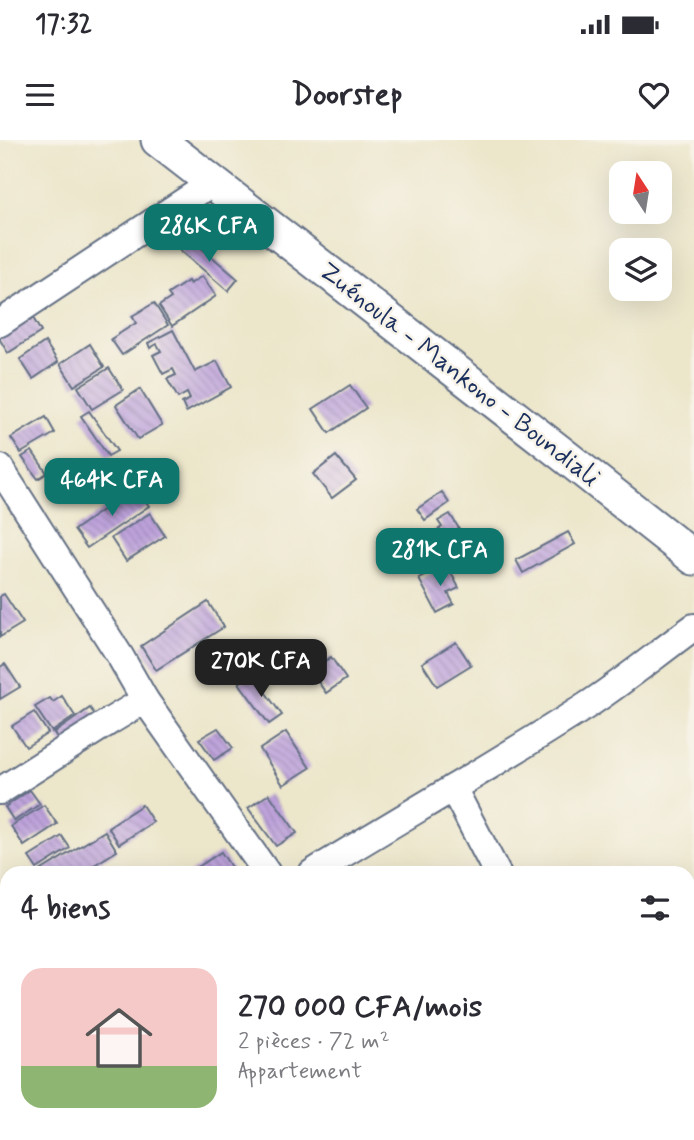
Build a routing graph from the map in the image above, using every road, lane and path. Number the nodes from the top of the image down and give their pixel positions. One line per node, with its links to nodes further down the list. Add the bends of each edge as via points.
1 (158, 140): 2 (main road, Zuénoula - Mankono - Boundiali)
2 (212, 183): 3 (street); 5 (main road, Zuénoula - Mankono - Boundiali)
3 (0, 323)
4 (0, 468): 7 (street)
5 (694, 558)
6 (694, 627): 8 (street, via 588,705)
7 (145, 700): 9 (street); 10 (street)
8 (453, 788): 11 (street); 12 (street)
9 (0, 791)
10 (262, 866)
11 (323, 866)
12 (493, 866)

